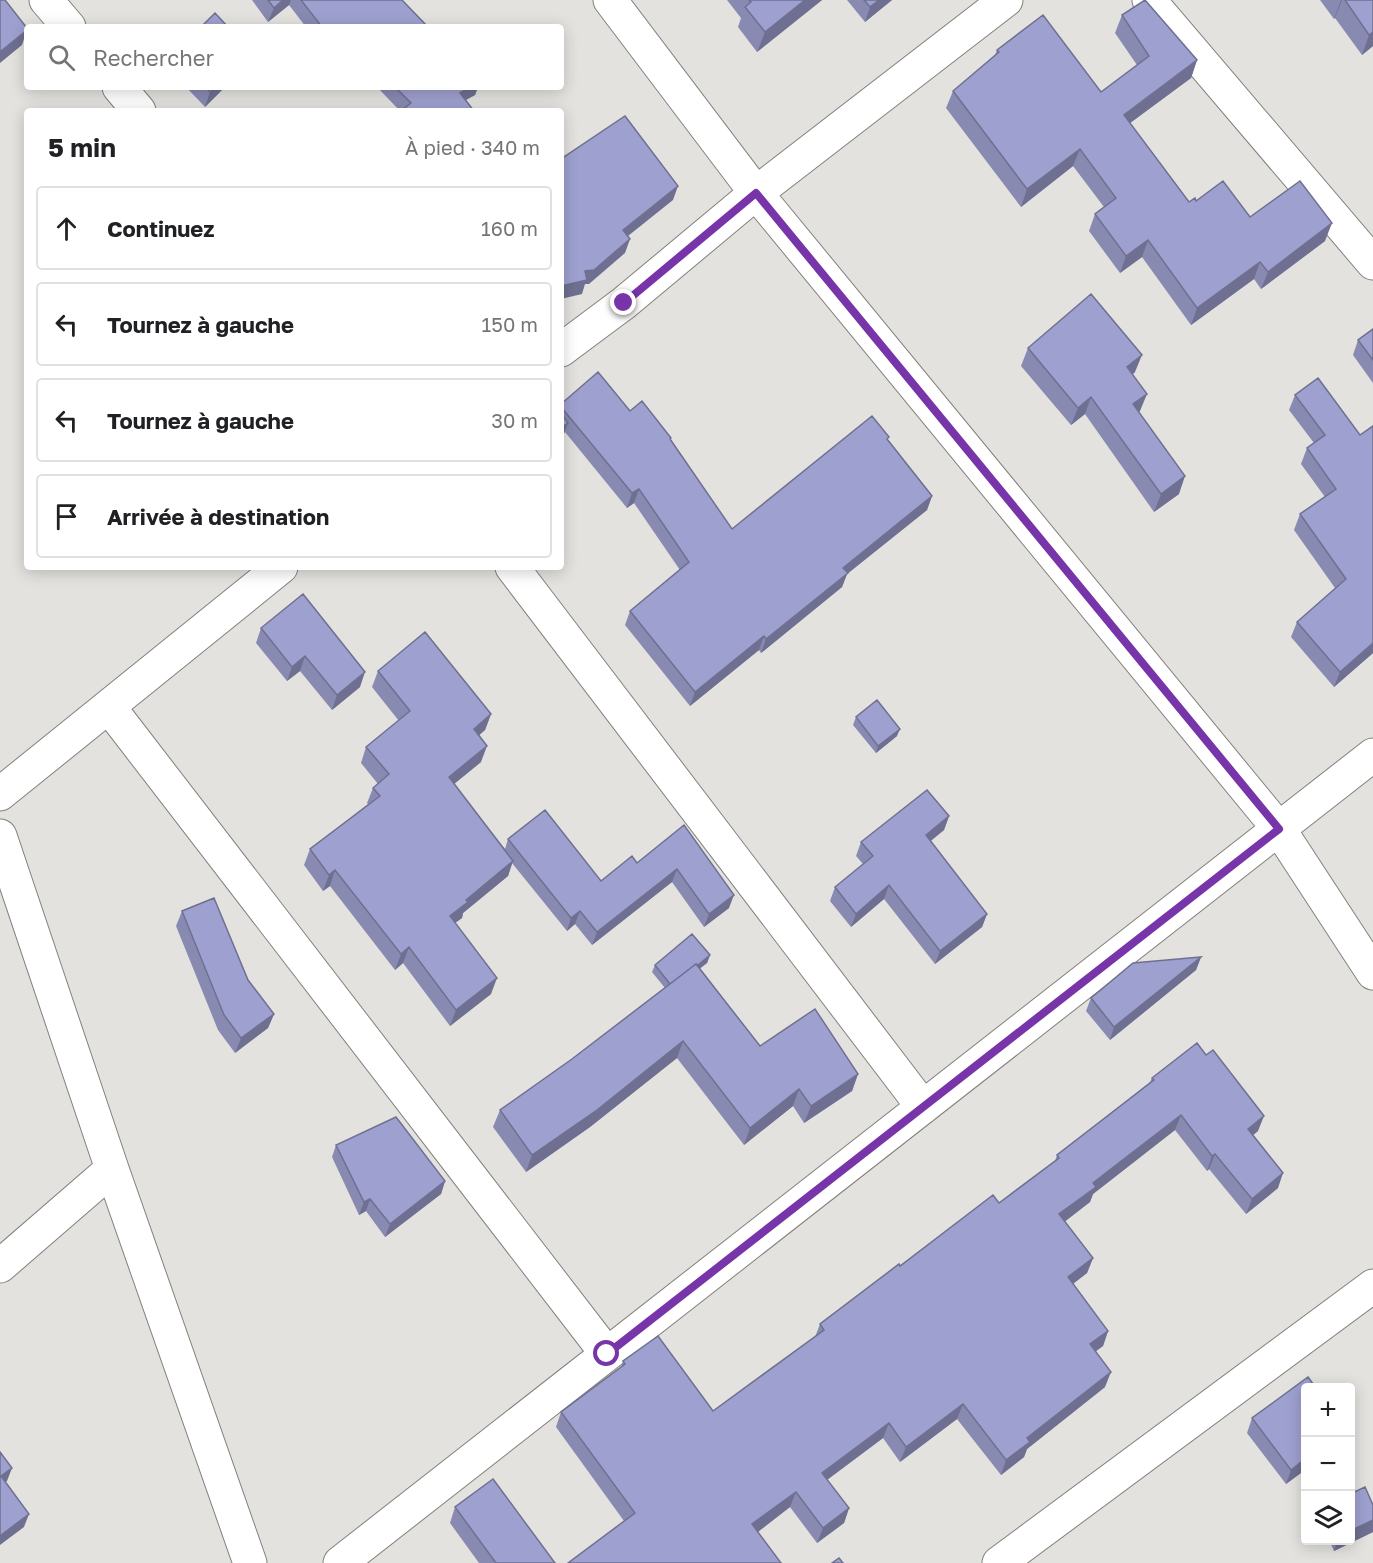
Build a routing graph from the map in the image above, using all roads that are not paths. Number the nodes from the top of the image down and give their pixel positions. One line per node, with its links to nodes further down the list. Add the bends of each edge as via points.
1 (46, 0): 5 (street)
2 (610, 0): 8 (street)
3 (1006, 0): 8 (street)
4 (1149, 0): 9 (street)
5 (66, 24)
6 (122, 90): 7 (street)
7 (136, 108)
8 (756, 193): 10 (street); 16 (street)
9 (1371, 255)
10 (564, 348)
11 (277, 570): 13 (street)
12 (514, 570): 19 (street)
13 (109, 707): 15 (street); 23 (street)
14 (1373, 755): 16 (street)
15 (0, 794)
16 (1279, 829): 18 (street); 19 (street)
17 (0, 836): 20 (street)
18 (1373, 973)
19 (923, 1107): 23 (street)
20 (112, 1169): 21 (street); 24 (street)
21 (0, 1266)
22 (1373, 1286): 26 (street)
23 (607, 1354): 25 (street)
24 (250, 1563)
25 (340, 1563)
26 (999, 1563)

